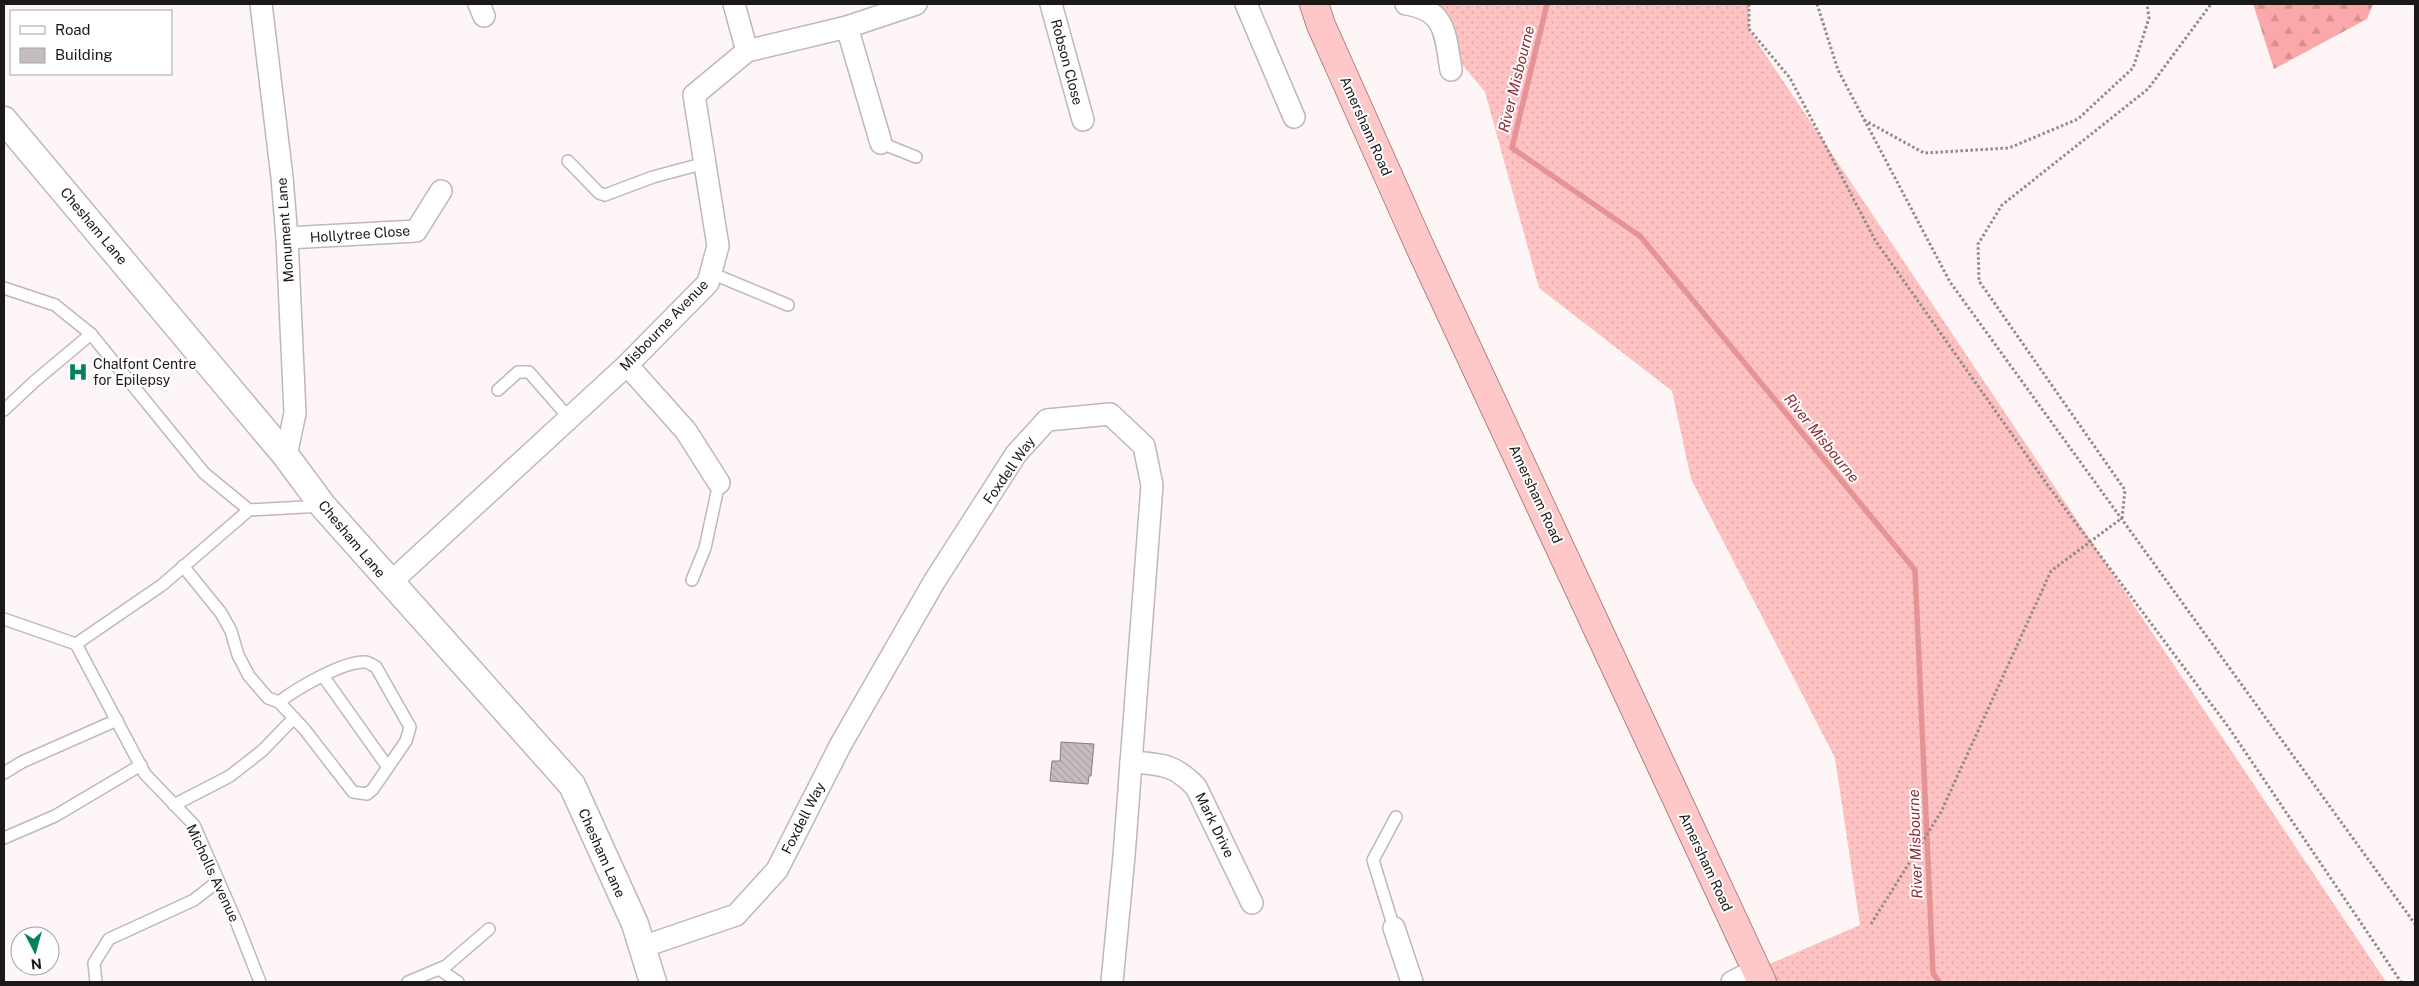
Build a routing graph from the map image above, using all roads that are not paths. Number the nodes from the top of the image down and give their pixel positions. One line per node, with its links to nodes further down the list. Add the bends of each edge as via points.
1 (262, 4): 19 (street, Monument Lane)
2 (734, 4): 9 (street)
3 (916, 4): 8 (street, Misbourne Avenue)
4 (1051, 4): 13 (street, Robson Close)
5 (1246, 4): 11 (street)
6 (1314, 4): 54 (highway, Amersham Road, via 1420,247)
7 (1406, 4): 10 (street, via 1420,6 1444,27)
8 (847, 27): 9 (street, Misbourne Avenue); 14 (street)
9 (747, 51): 17 (street, Misbourne Avenue, via 694,95)
10 (1451, 70)
11 (1294, 117)
12 (4, 120): 28 (street, Chesham Lane)
13 (1083, 120)
14 (881, 143): 15 (lane)
15 (916, 157)
16 (568, 161): 17 (lane, via 599,193 605,195 652,177)
17 (704, 163): 20 (street, Misbourne Avenue, via 718,246)
18 (441, 191): 19 (street, Hollytree Close, via 416,231)
19 (287, 238): 28 (street, Monument Lane, via 295,413)
20 (711, 273): 22 (lane); 24 (street, Misbourne Avenue, via 708,283)
21 (4, 288): 23 (lane, via 55,305)
22 (788, 305)
23 (90, 334): 26 (lane); 31 (lane, via 204,473)
24 (627, 365): 27 (street, Misbourne Avenue); 29 (street, via 686,431)
25 (498, 390): 27 (lane, via 518,372 529,372)
26 (4, 410)
27 (569, 418): 34 (street, Misbourne Avenue)
28 (286, 456): 30 (street, Chesham Lane)
29 (719, 483): 33 (lane, via 705,548)
30 (323, 506): 31 (lane); 34 (street, Chesham Lane)
31 (249, 510): 32 (lane)
32 (183, 566): 36 (lane, via 162,585); 38 (lane, via 221,613 249,676 268,698)
33 (692, 580)
34 (390, 584): 52 (street, Chesham Lane, via 572,785)
35 (4, 619): 36 (lane)
36 (76, 644): 40 (lane, Micholls Avenue)
37 (323, 676): 38 (lane, via 297,688); 43 (lane); 43 (lane, via 354,663 367,662 376,667 410,727 406,741)
38 (279, 702): 39 (lane)
39 (294, 718): 43 (lane, via 352,792 367,794); 45 (lane, via 262,751 230,776)
40 (117, 720): 42 (lane, Micholls Avenue); 44 (lane)
41 (1131, 762): 49 (street, Mark Drive, via 1164,764 1186,776 1196,787); 52 (street, Foxdell Way, via 1152,484 1144,446 1110,414 1047,420 1016,454 934,582 841,744 777,870 736,915); 60 (street, Foxdell Way)
42 (141, 765): 45 (lane, Micholls Avenue, via 145,774); 47 (lane, via 56,816)
43 (388, 766)
44 (4, 773)
45 (174, 805): 48 (lane, Micholls Avenue, via 194,825)
46 (1396, 817): 50 (lane, via 1373,860)
47 (4, 838)
48 (218, 881): 55 (lane, via 194,900 109,939 94,963); 56 (lane, Micholls Avenue)
49 (1252, 903)
50 (1394, 928): 61 (street)
51 (489, 929): 53 (lane)
52 (642, 946): 59 (street, Chesham Lane)
53 (439, 969): 57 (lane); 58 (lane)
54 (1759, 976): 62 (street)
55 (96, 982)
56 (260, 982)
57 (408, 982)
58 (458, 982)
59 (653, 982)
60 (1112, 982)
61 (1412, 982)
62 (1732, 982)

